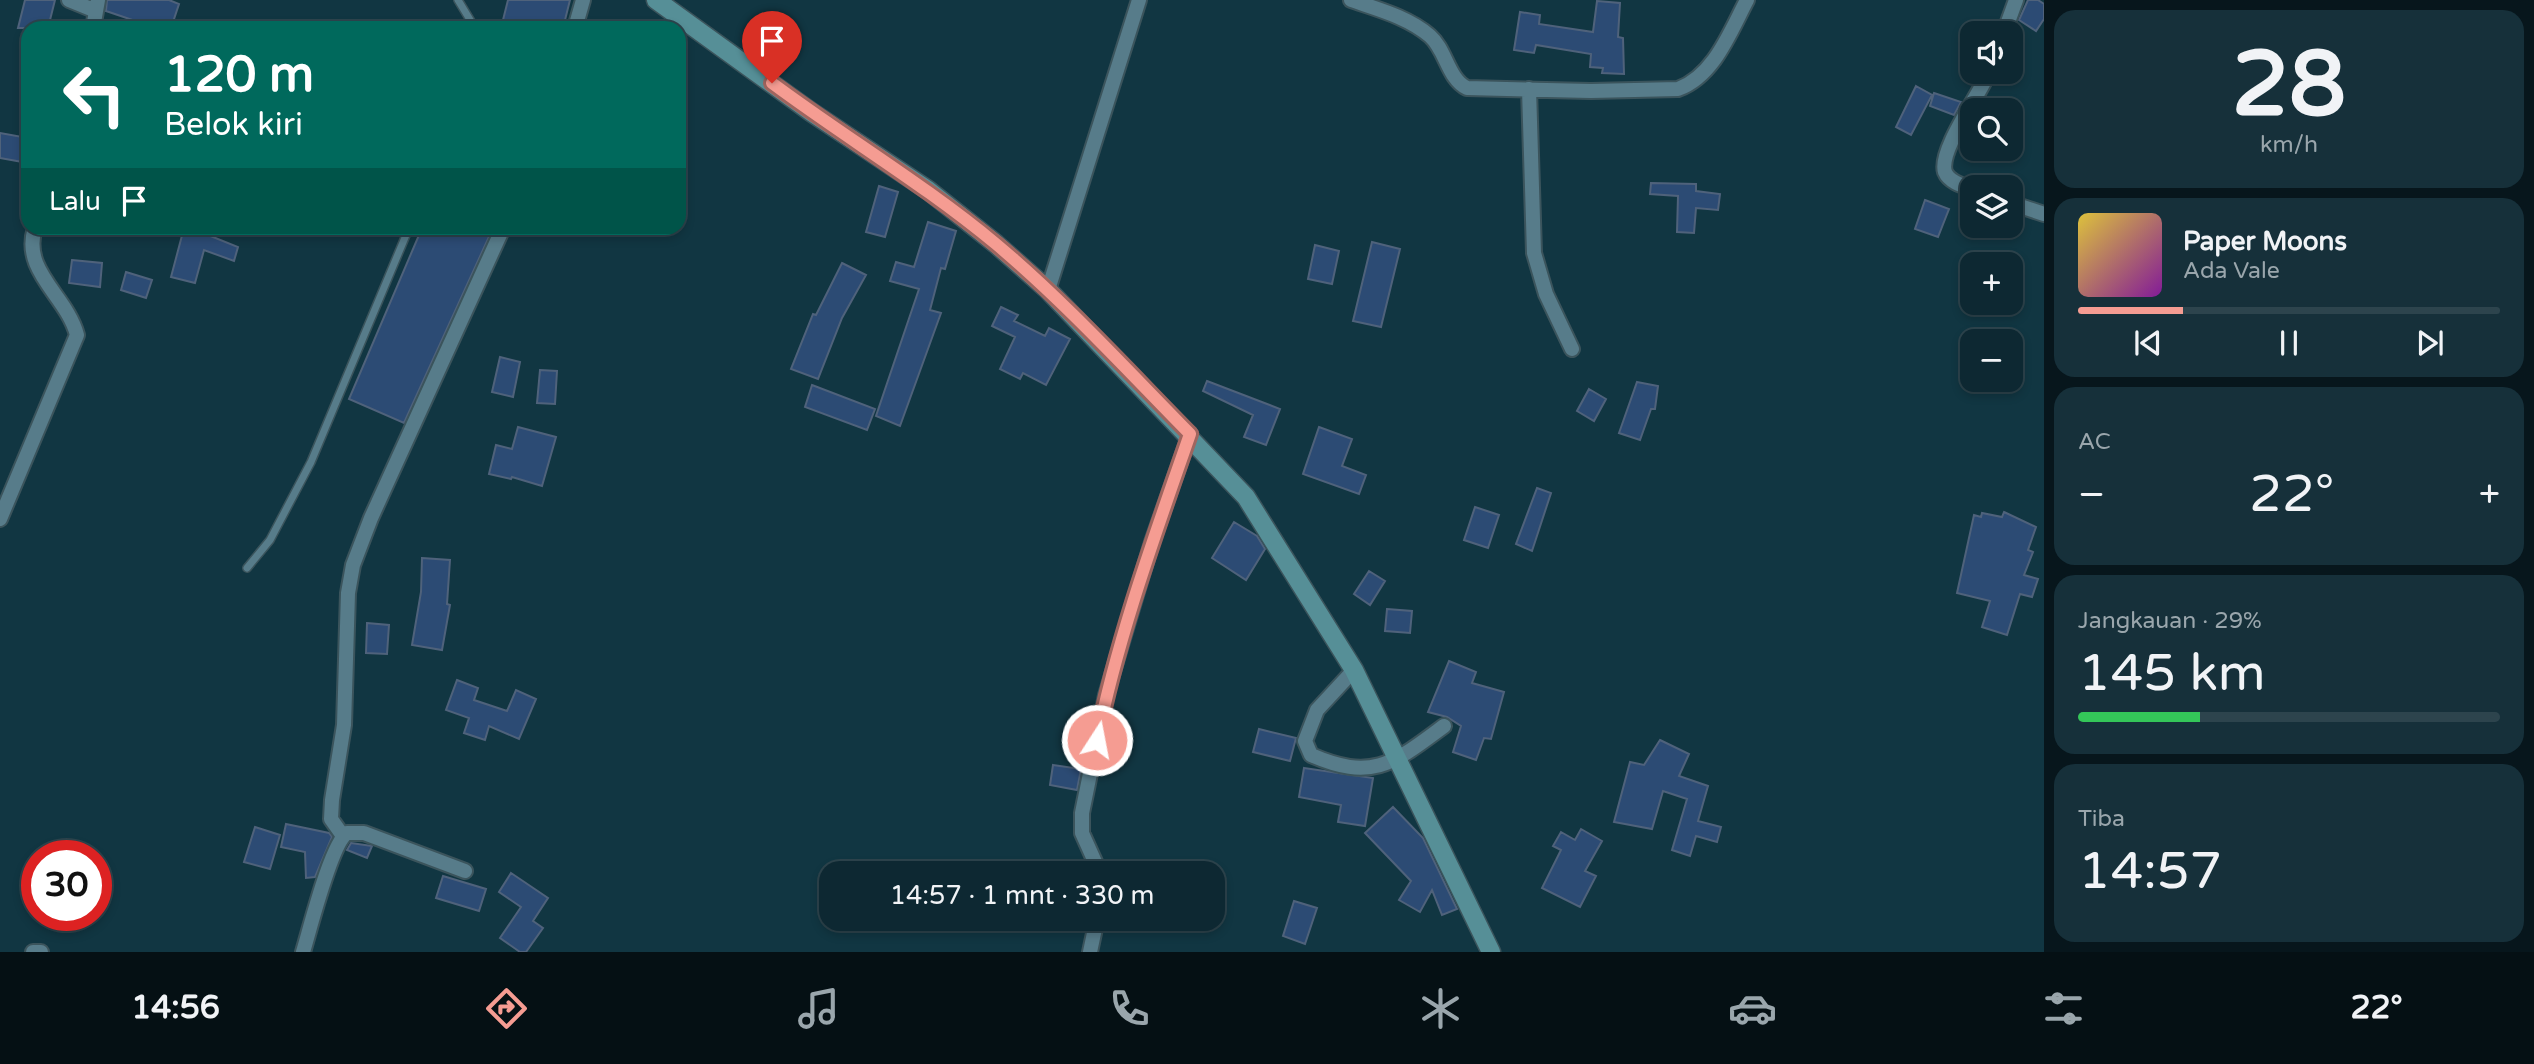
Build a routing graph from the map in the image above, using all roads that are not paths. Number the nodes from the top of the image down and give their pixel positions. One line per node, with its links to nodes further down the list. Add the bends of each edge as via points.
1 (69, 0): 9 (street)
2 (458, 0): 10 (lane)
3 (583, 0): 11 (street)
4 (656, 0): 12 (main road)
5 (1139, 0): 23 (street)
6 (1351, 0): 16 (street, via 1409,22 1431,37 1462,86)
7 (1747, 0): 16 (street, via 1720,51 1689,85 1640,90)
8 (2016, 0): 13 (street)
9 (97, 6)
10 (471, 21)
11 (577, 21)
12 (685, 21)
13 (2008, 21)
14 (686, 22): 23 (main road, via 928,190)
15 (1983, 84): 17 (street, via 1945,156 1945,173)
16 (1529, 89): 24 (street, via 1534,253 1546,294)
17 (1960, 183)
18 (2023, 207): 19 (street)
19 (2044, 214)
20 (34, 235): 26 (street, via 32,257 74,321 78,335)
21 (406, 235): 27 (lane, via 311,462 270,540)
22 (500, 235): 31 (street, via 353,565 344,725 331,819)
23 (1048, 290): 25 (main road)
24 (1572, 349)
25 (1190, 434): 28 (main road, via 1268,526); 32 (street, via 1106,695 1082,813 1082,833)
26 (0, 519)
27 (247, 568)
28 (1354, 670): 30 (main road); 30 (street, via 1317,710 1306,748 1311,755 1349,769 1370,770)
29 (1444, 726): 30 (street)
30 (1398, 757): 39 (main road)
31 (343, 836): 33 (street, via 364,833); 37 (street)
32 (1095, 861)
33 (465, 871)
34 (1094, 931): 38 (street)
35 (33, 952): 36 (street)
36 (41, 952)
37 (303, 952)
38 (1090, 952)
39 (1491, 952)

